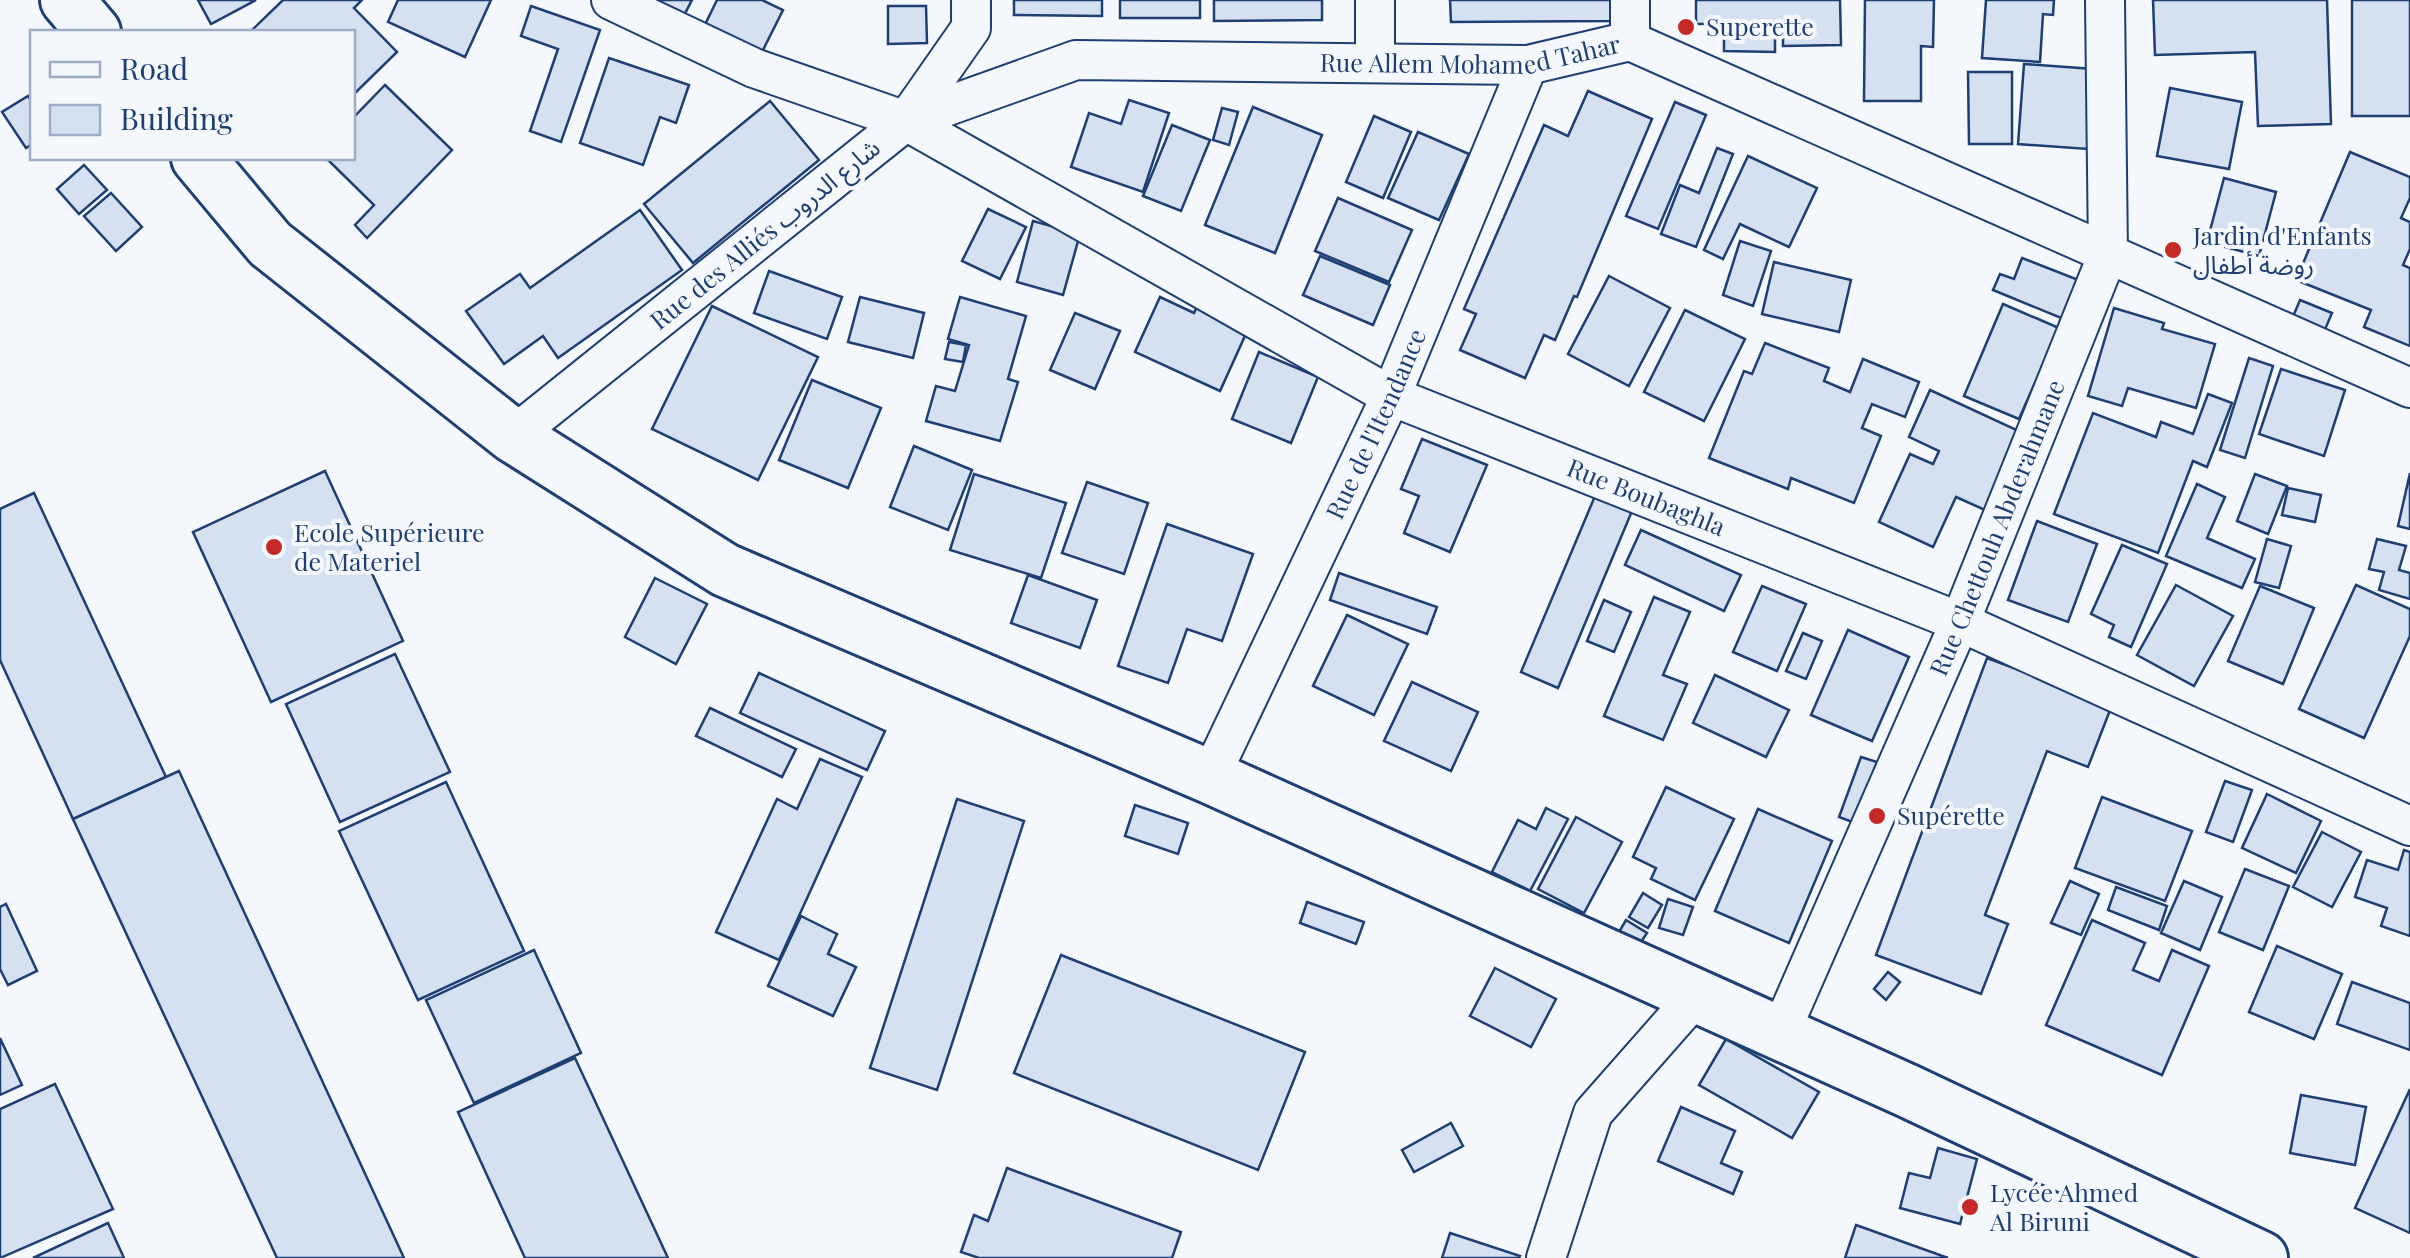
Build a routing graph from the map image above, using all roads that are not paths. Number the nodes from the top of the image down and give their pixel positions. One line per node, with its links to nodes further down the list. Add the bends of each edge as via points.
1 (68, 0): 7 (main road)
2 (611, 0): 11 (street, via 754,68)
3 (971, 0): 11 (street, Rue des Alliés شارع الدروب, via 972,28)
4 (1375, 0): 9 (street)
5 (1630, 0): 8 (street)
6 (2106, 0): 13 (street, Rue Chettouh Abderahmane)
7 (92, 30)
8 (1630, 41): 10 (street, Rue Allem Mohamed Tahar); 13 (street, Rue Allem Mohamed Tahar)
9 (1374, 63): 10 (street, Rue Allem Mohamed Tahar); 11 (street, Rue Allem Mohamed Tahar, via 1076,60)
10 (1528, 65): 15 (street, Rue de l'Itendance)
11 (906, 121): 15 (street, Rue Boubaghla); 16 (street, Rue des Alliés شارع الدروب)
12 (200, 160): 16 (main road, via 270,244)
13 (2108, 254): 14 (street, Rue Allem Mohamed Tahar); 17 (street, Rue Chettouh Abderahmane)
14 (2410, 388)
15 (1391, 396): 17 (street, Rue Boubaghla); 18 (street, Rue de l'Itendance)
16 (513, 436): 18 (main road, via 725,570)
17 (1960, 622): 19 (street, Rue Boubaghla); 21 (street, Rue Chettouh Abderahmane)
18 (1210, 777): 20 (main road)
19 (2410, 826)
20 (1696, 996): 21 (main road); 22 (street, via 1593,1113)
21 (1780, 1034): 23 (main road)
22 (1546, 1258)
23 (2261, 1258)

